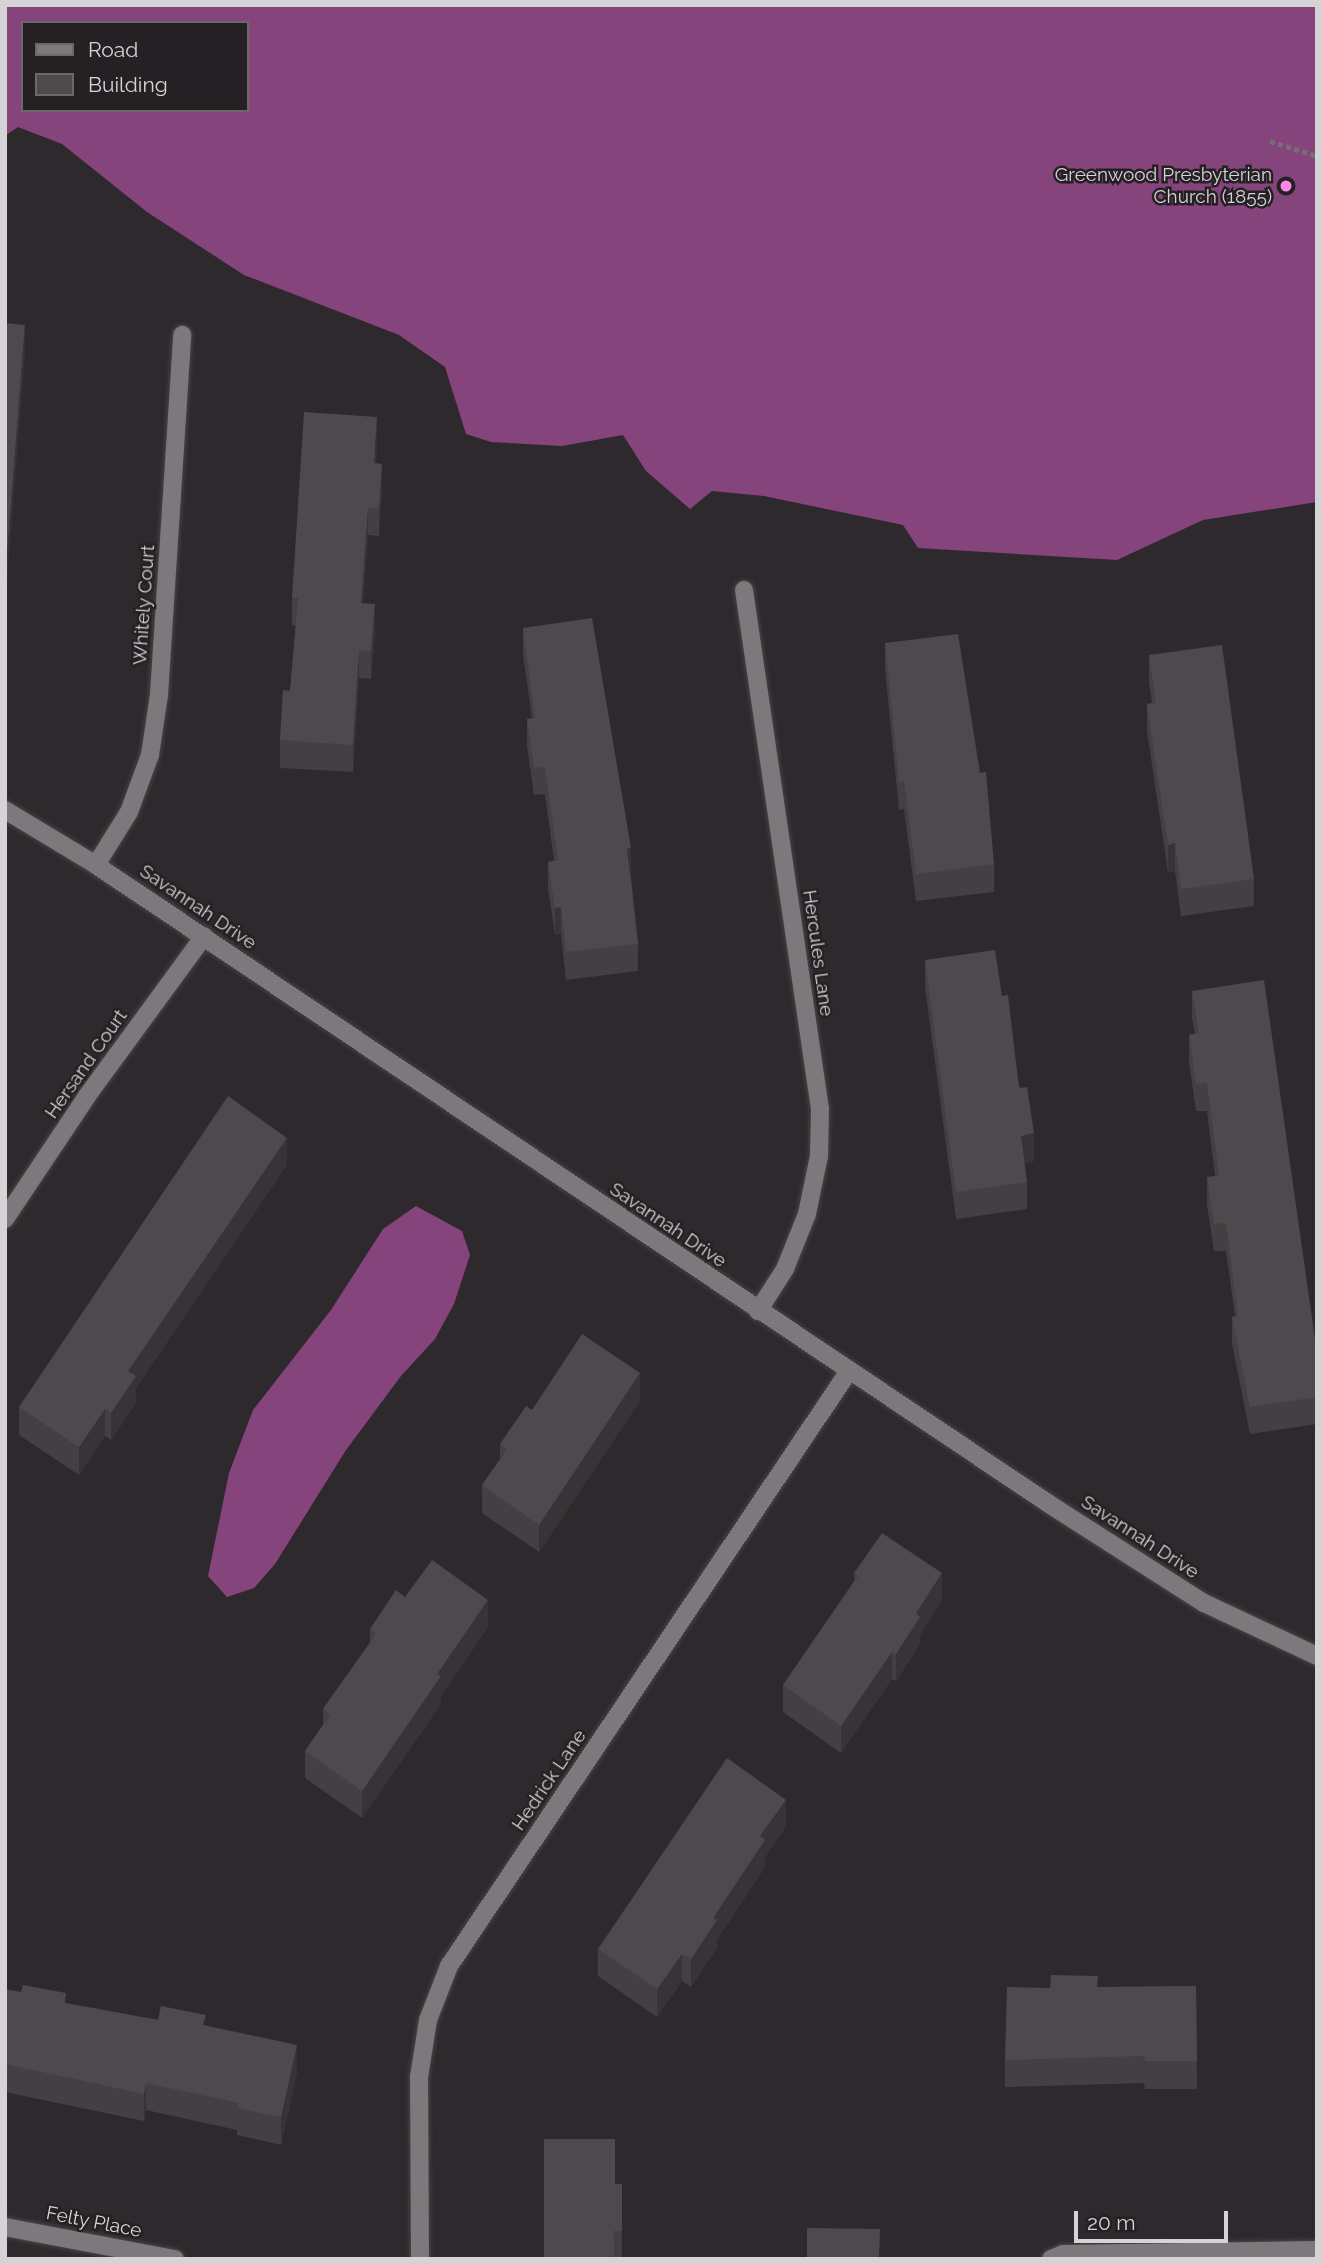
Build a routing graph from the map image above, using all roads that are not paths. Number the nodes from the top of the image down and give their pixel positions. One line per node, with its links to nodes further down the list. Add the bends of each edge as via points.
1 (182, 335): 4 (street, Whitely Court, via 152,743 129,812)
2 (744, 590): 7 (street, Hercules Lane, via 820,1108 819,1156 807,1214 785,1269)
3 (5, 810): 4 (street, Savannah Drive)
4 (96, 865): 5 (street, Savannah Drive)
5 (204, 936): 6 (street, Hersand Court); 7 (street, Savannah Drive)
6 (5, 1219)
7 (758, 1311): 8 (street, Savannah Drive)
8 (849, 1371): 9 (street, Savannah Drive, via 1204,1603); 13 (street, Hedrick Lane, via 449,1966 428,2020 419,2077)
9 (1317, 1656)
10 (5, 2227): 12 (street, Felty Place)
11 (1317, 2250): 14 (street, via 1063,2254)
12 (175, 2259)
13 (420, 2259)
14 (1051, 2259)

